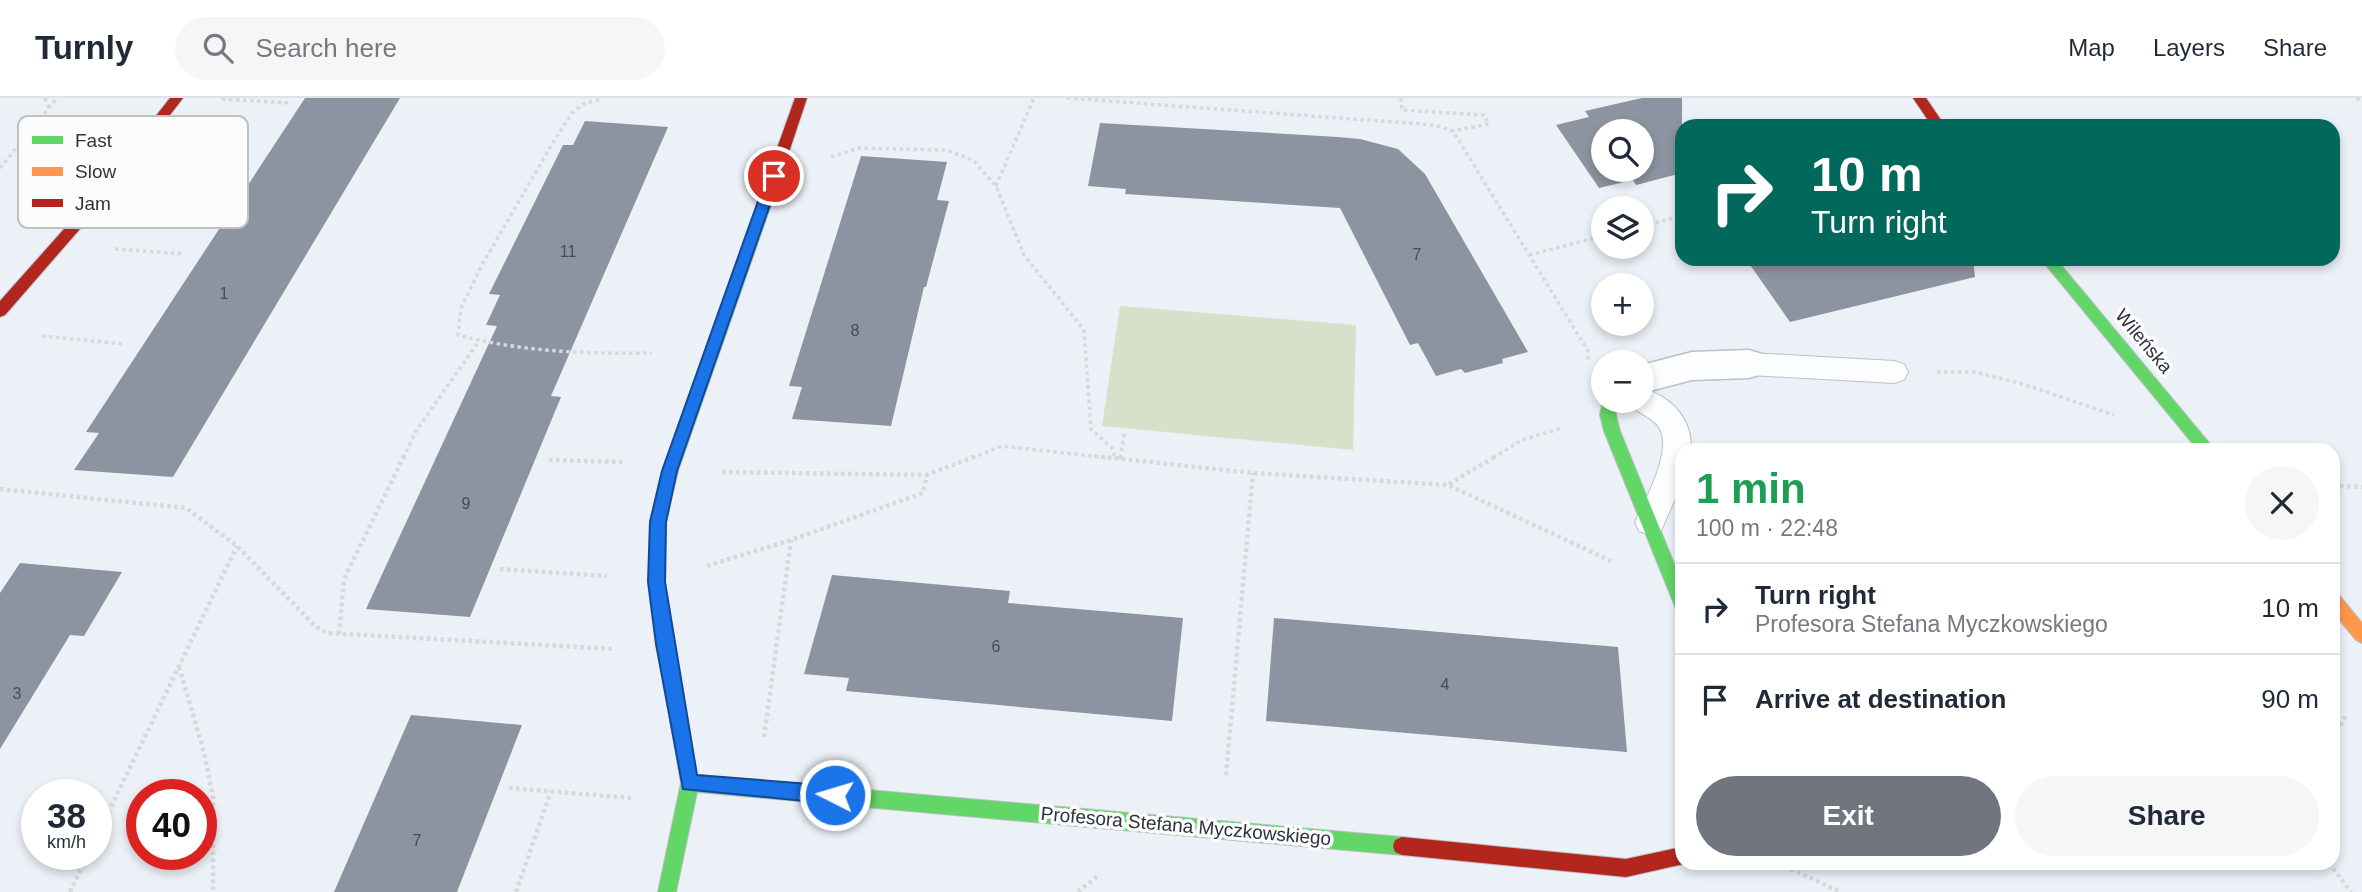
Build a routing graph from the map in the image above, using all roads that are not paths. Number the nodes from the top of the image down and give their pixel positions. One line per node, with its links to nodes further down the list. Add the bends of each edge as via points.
1 (177, 98): 4 (street)
2 (801, 98): 21 (street, via 671,467 658,522 657,575 665,644)
3 (1919, 98): 5 (street)
4 (163, 116)
5 (1934, 119)
6 (73, 228): 8 (street)
7 (2054, 266): 15 (street, Wileńska)
8 (0, 312)
9 (1749, 364): 10 (lane); 11 (street, via 1692,366)
10 (1894, 372)
11 (1654, 376)
12 (1654, 404): 14 (lane, via 1674,423)
13 (1611, 413): 17 (street)
14 (1679, 443)
15 (2201, 443)
16 (1675, 461): 17 (lane)
17 (1650, 522): 18 (street)
18 (1675, 586)
19 (2340, 608): 20 (street)
20 (2362, 635)
21 (690, 783): 22 (street, Profesora Stefana Myczkowskiego, via 1626,868); 23 (street)
22 (1675, 858)
23 (667, 892)

